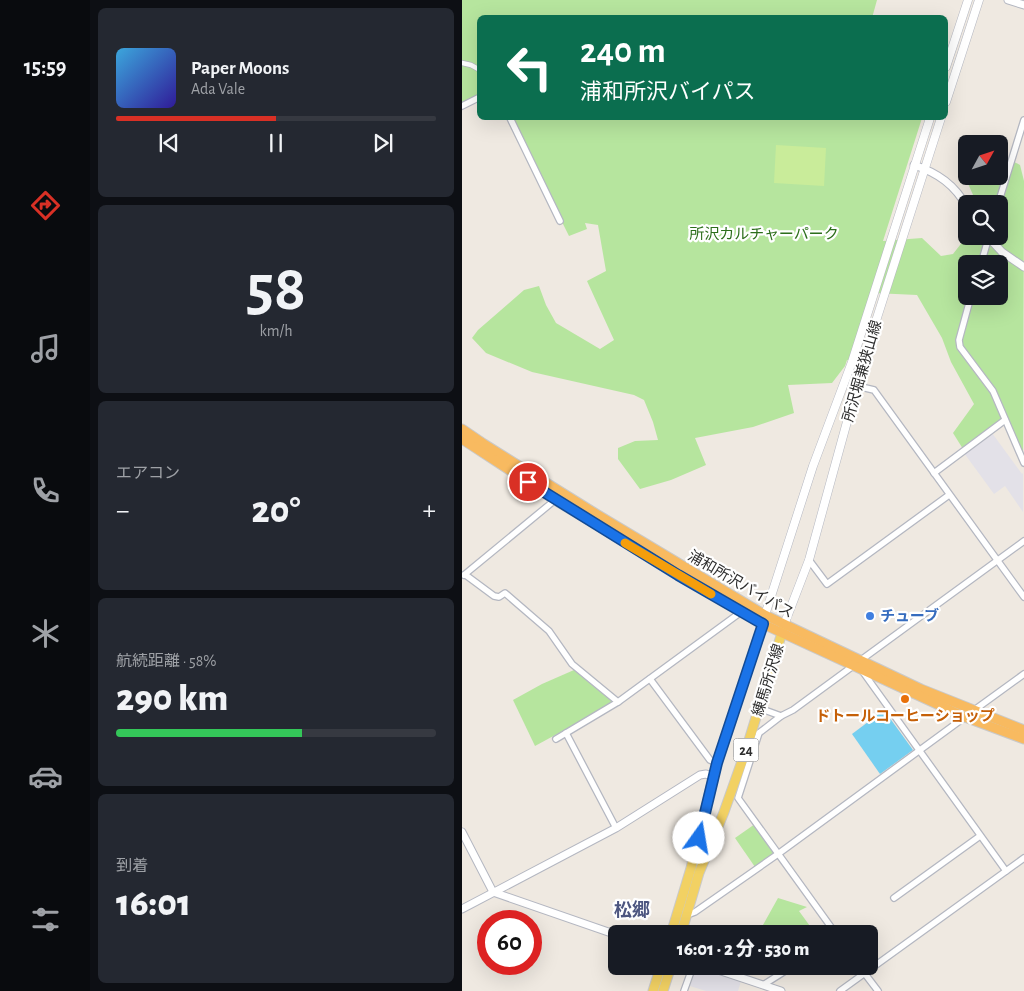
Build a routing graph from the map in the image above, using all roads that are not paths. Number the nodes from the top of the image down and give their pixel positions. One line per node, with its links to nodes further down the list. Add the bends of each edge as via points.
1 (968, 0): 5 (main road)
2 (979, 0): 8 (main road)
3 (1008, 0): 4 (street)
4 (1024, 5)
5 (948, 61)
6 (462, 63): 7 (street)
7 (477, 68)
8 (948, 96)
9 (477, 98): 10 (street)
10 (462, 106)
11 (511, 120): 19 (street)
12 (929, 120): 15 (main road, 所沢堀兼狭山線)
13 (940, 120): 16 (main road, 所沢堀兼狭山線)
14 (1024, 120): 18 (street)
15 (914, 165): 16 (street); 37 (main road, 所沢堀兼狭山線, via 852,362 813,466)
16 (925, 169): 17 (street, via 947,181); 23 (main road, 所沢堀兼狭山線)
17 (959, 195)
18 (1001, 195)
19 (560, 221)
20 (995, 245): 21 (street)
21 (1024, 267)
22 (969, 305): 24 (street, via 960,347 993,391)
23 (857, 386): 28 (street, via 874,390); 32 (main road, 所沢堀兼狭山線)
24 (1005, 420): 27 (street); 28 (street)
25 (462, 429): 37 (highway, 浦和所沢バイパス)
26 (462, 438): 30 (highway, 浦和所沢バイパス)
27 (1024, 464)
28 (934, 473): 29 (street)
29 (949, 494): 32 (street, via 827,584); 33 (street)
30 (555, 500): 34 (street); 36 (highway, 浦和所沢バイパス)
31 (1024, 541): 33 (street)
32 (809, 560): 38 (main road, 所沢堀兼狭山線)
33 (997, 560): 35 (street); 39 (street)
34 (463, 575): 42 (street, via 494,596 505,593 549,632 572,664)
35 (1024, 597)
36 (741, 612): 37 (highway, 浦和所沢バイパス); 41 (street)
37 (764, 620): 38 (highway, 浦和所沢バイパス); 52 (main road, 練馬所沢線 / 24)
38 (783, 629): 39 (highway, 浦和所沢バイパス); 43 (main road, 練馬所沢線 / 24)
39 (859, 665): 44 (highway, 浦和所沢バイパス); 45 (street); 46 (highway, 浦和所沢バイパス); 51 (street)
40 (1024, 674): 44 (street)
41 (650, 679): 42 (street); 52 (street, via 710,760)
42 (618, 702): 48 (street)
43 (759, 708): 45 (street); 63 (main road, 練馬所沢線 / 24)
44 (973, 711): 47 (highway, 浦和所沢バイパス)
45 (781, 716): 57 (street, via 759,733 738,798)
46 (965, 717): 50 (highway, 浦和所沢バイパス); 51 (street)
47 (1024, 730)
48 (566, 733): 49 (street); 54 (street)
49 (556, 739)
50 (1024, 739)
51 (918, 751): 56 (street); 57 (street)
52 (717, 763): 53 (main road, 練馬所沢線 / 24)
53 (713, 777): 54 (street, via 700,775); 64 (main road, 練馬所沢線 / 24)
54 (616, 828): 60 (street)
55 (462, 832): 60 (street)
56 (980, 836): 59 (street); 61 (street)
57 (778, 854): 63 (street); 66 (street)
58 (1024, 858): 59 (street)
59 (1006, 871): 68 (street)
60 (493, 892): 62 (street); 67 (street)
61 (894, 898)
62 (462, 909)
63 (686, 915): 65 (main road, 練馬所沢線 / 24)
64 (674, 925)
65 (683, 925)
66 (829, 925)
67 (608, 932)
68 (878, 965)
69 (658, 975): 77 (main road)
70 (668, 975): 78 (main road)
71 (690, 975): 79 (street)
72 (733, 975): 76 (street)
73 (779, 975): 76 (street)
74 (864, 975): 81 (street)
75 (866, 975): 82 (street)
76 (763, 985): 80 (street)
77 (653, 991)
78 (663, 991)
79 (684, 991)
80 (781, 991)
81 (840, 991)
82 (878, 991)

